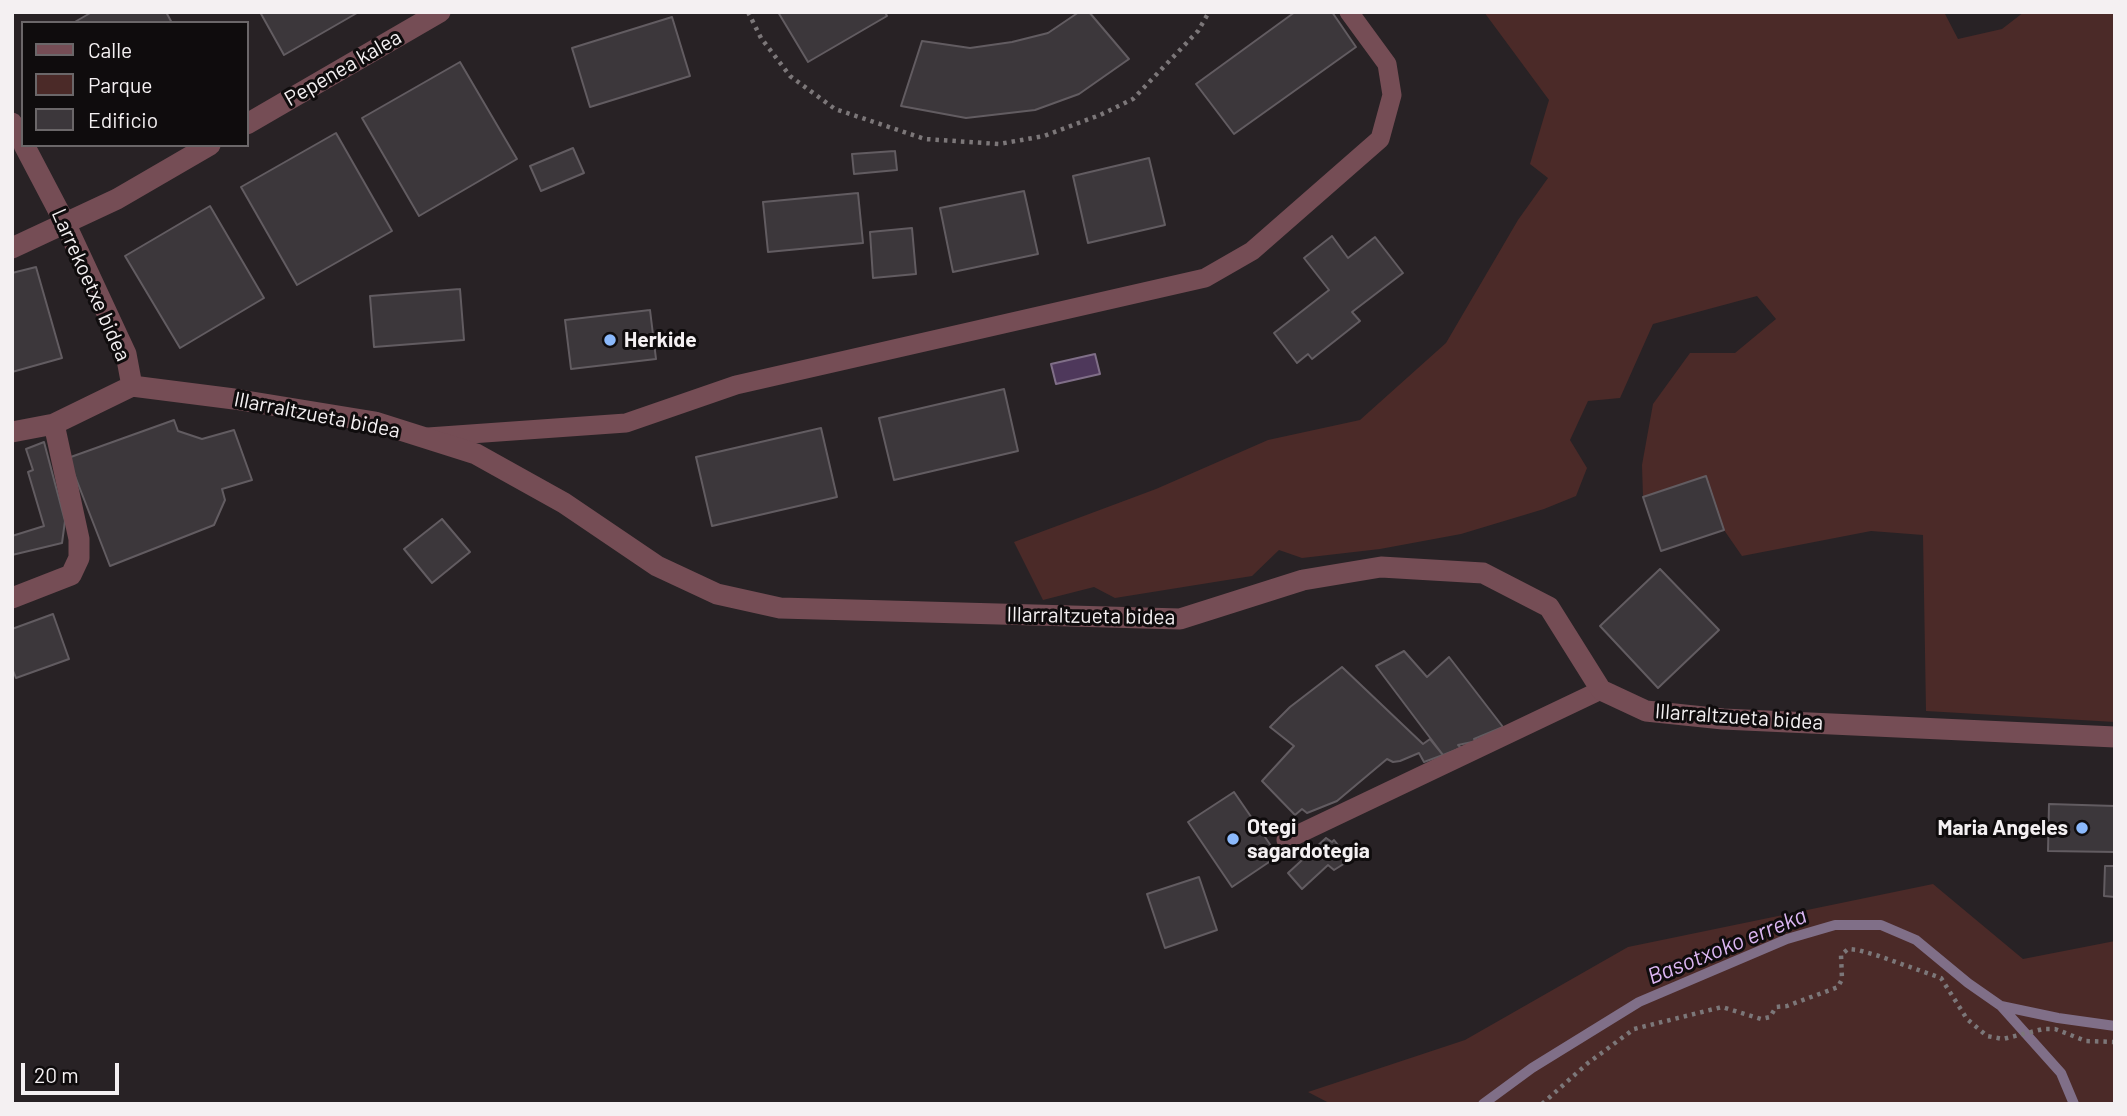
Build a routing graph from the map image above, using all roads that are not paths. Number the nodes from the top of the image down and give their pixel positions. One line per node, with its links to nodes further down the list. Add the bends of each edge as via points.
1 (440, 12): 4 (street, Pepenea kalea)
2 (1349, 12): 13 (lane, via 1387,64 1392,95 1381,139 1252,251 1205,278 736,385 626,423)
3 (12, 123): 5 (street, Larrekoetxe bidea)
4 (248, 123)
5 (21, 140)
6 (25, 147): 8 (street, Larrekoetxe bidea)
7 (207, 147): 8 (street)
8 (66, 225): 9 (street); 10 (street, Larrekoetxe bidea, via 126,354)
9 (12, 248)
10 (132, 386): 11 (street, Larrekoetxe bidea); 13 (street, Illarraltzueta bidea, via 375,422)
11 (54, 424): 12 (street, Larrekoetxe bidea); 14 (street, via 79,558 71,575)
12 (12, 432)
13 (423, 438): 15 (street, Illarraltzueta bidea, via 476,454 498,466 564,503 657,566 717,594 780,608 1181,619 1303,580 1381,567 1483,573 1549,607)
14 (12, 598)
15 (1601, 690): 16 (street, Illarraltzueta bidea, via 1646,711 1723,719); 17 (lane)
16 (2115, 737)
17 (1286, 840)

